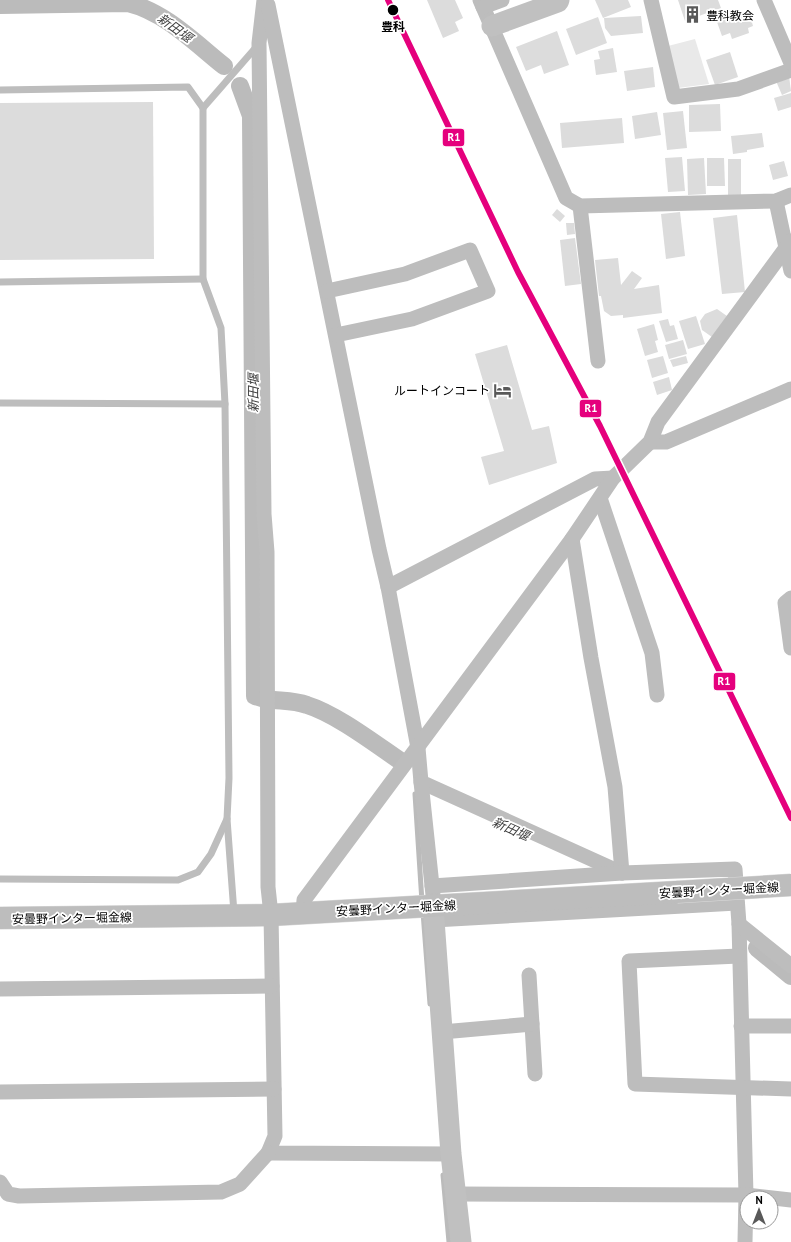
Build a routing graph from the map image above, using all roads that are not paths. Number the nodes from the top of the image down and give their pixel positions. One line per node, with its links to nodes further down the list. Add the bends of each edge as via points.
1 (265, 0): 8 (street); 20 (street)
2 (502, 0): 6 (street)
3 (559, 0): 7 (street)
4 (651, 0): 10 (street, via 674,96 738,89)
5 (764, 0): 9 (street)
6 (482, 3): 7 (street)
7 (492, 26): 15 (street, via 566,198)
8 (259, 44): 12 (lane); 43 (street, via 264,514 267,560 268,887)
9 (791, 63)
10 (791, 70)
11 (0, 90): 12 (lane, via 188,87)
12 (203, 108): 18 (lane)
13 (791, 196): 14 (street)
14 (776, 201): 15 (street); 16 (street)
15 (580, 206): 22 (street)
16 (789, 243): 17 (street); 26 (street, via 658,422)
17 (791, 271)
18 (204, 279): 19 (lane); 25 (lane, via 221,328)
19 (0, 282)
20 (326, 291): 21 (street); 21 (street, via 405,274 470,250 488,291 412,319)
21 (336, 335): 30 (street)
22 (598, 361)
23 (791, 389): 26 (street, via 666,442)
24 (0, 403): 25 (lane)
25 (225, 404): 36 (lane, via 229,778)
26 (650, 442): 27 (street)
27 (613, 478): 28 (street); 30 (street, via 595,479)
28 (600, 498): 29 (street); 33 (street, via 652,653)
29 (572, 539): 34 (street); 37 (street, via 615,787)
30 (388, 587): 34 (street)
31 (791, 598): 32 (street, via 785,603)
32 (791, 648)
33 (657, 695)
34 (418, 748): 35 (street); 42 (street, via 304,900)
35 (421, 782): 37 (street); 41 (street)
36 (227, 819): 38 (lane, via 211,854 198,872 178,880); 44 (lane)
37 (622, 874): 40 (street, via 735,869); 41 (street)
38 (0, 879)
39 (791, 886): 41 (main road, 安曇野インター堀金線, bridge)
40 (738, 903): 41 (street); 46 (street)
41 (433, 904): 42 (main road, 安曇野インター堀金線); 55 (street)
42 (303, 914): 43 (main road, 安曇野インター堀金線)
43 (271, 915): 44 (main road, 安曇野インター堀金線); 50 (street)
44 (234, 916): 45 (main road, 安曇野インター堀金線)
45 (0, 918)
46 (739, 924): 47 (street); 48 (street)
47 (739, 956): 53 (street); 57 (street, via 629,961 635,1084)
48 (791, 966)
49 (529, 976): 52 (street)
50 (272, 986): 51 (street); 58 (street)
51 (0, 989)
52 (532, 1024): 55 (street); 56 (street)
53 (741, 1026): 54 (street); 57 (street)
54 (791, 1026)
55 (442, 1032): 62 (street)
56 (536, 1074)
57 (743, 1087): 59 (street); 64 (street)
58 (274, 1089): 60 (street); 61 (street, via 276,1136)
59 (791, 1089)
60 (0, 1092)
61 (268, 1153): 62 (street); 63 (street, via 240,1184 221,1192 19,1196 8,1194)
62 (451, 1154): 65 (street)
63 (0, 1182)
64 (746, 1190)
65 (456, 1194): 66 (street); 70 (street)
66 (739, 1195)
67 (779, 1199): 68 (street)
68 (791, 1200)
69 (745, 1230): 71 (street)
70 (461, 1242)
71 (745, 1242)

